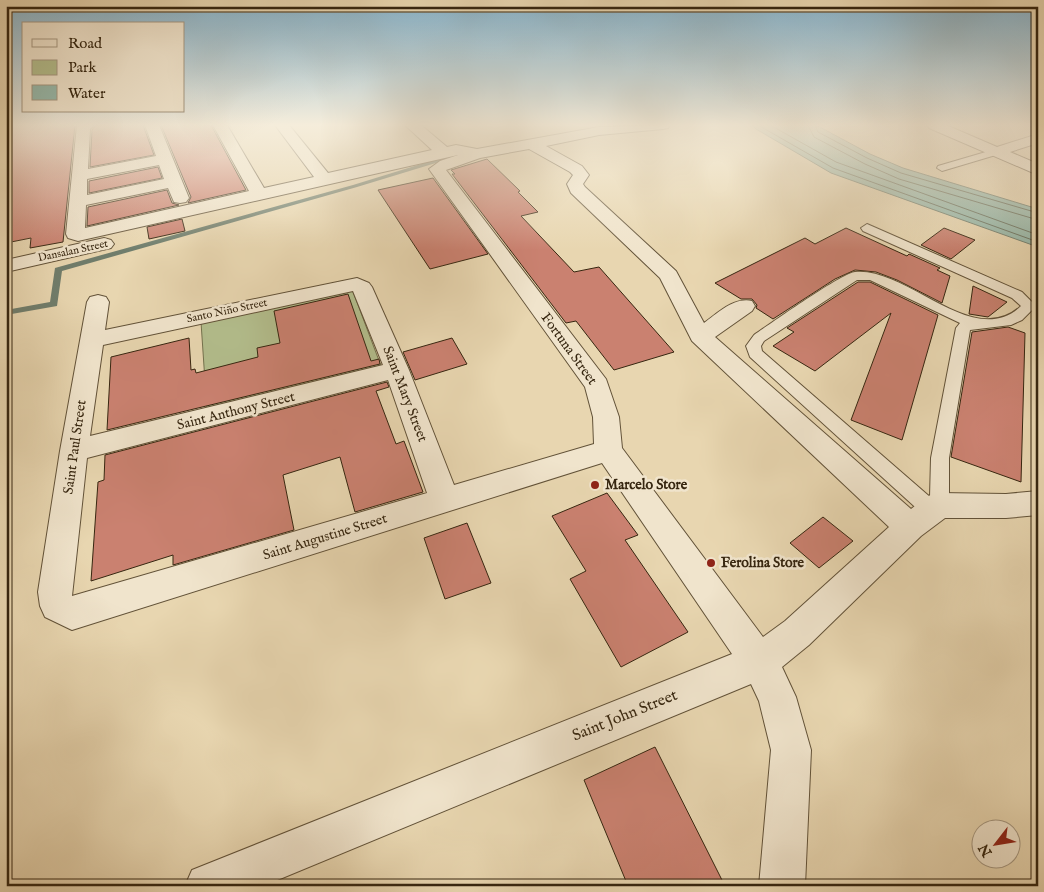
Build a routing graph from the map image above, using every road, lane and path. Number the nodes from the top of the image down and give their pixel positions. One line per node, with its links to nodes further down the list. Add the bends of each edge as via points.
1 (81, 167): 11 (street)
2 (124, 167): 11 (street)
3 (168, 167): 13 (street)
4 (244, 167): 14 (street)
5 (315, 167): 12 (street)
6 (406, 167): 12 (street)
7 (444, 167): 27 (street, Fortuna Street, via 597,386 606,417)
8 (572, 167): 24 (street, via 581,176 575,184 577,189 669,275)
9 (947, 167): 10 (lane)
10 (942, 168)
11 (80, 175): 15 (street)
12 (325, 180): 14 (street)
13 (174, 182): 15 (street); 16 (street)
14 (259, 194): 16 (street)
15 (77, 202): 17 (street, via 76,234)
16 (185, 211): 17 (street)
17 (125, 225): 19 (street, Dansalan Street, via 126,237 120,241)
18 (867, 228): 23 (lane, via 1017,295 1029,306 1018,317 1003,323)
19 (6, 266)
20 (362, 287): 25 (street, Santo Niño Street, via 350,284); 26 (street, Saint Mary Street)
21 (98, 302): 25 (street, Saint Paul Street)
22 (744, 306): 24 (street)
23 (973, 324): 31 (lane, via 963,328); 31 (lane, via 872,276 862,275 854,276 759,338 754,346 755,353)
24 (700, 336): 31 (street)
25 (92, 340): 28 (street, Saint Paul Street)
26 (398, 370): 28 (street, Saint Anthony Street); 29 (street, Saint Mary Street)
27 (608, 450): 29 (street, Saint Augustine Street); 33 (street)
28 (74, 451): 32 (street, Saint Paul Street)
29 (445, 501): 32 (street, Saint Augustine Street, via 72,614 57,606)
30 (1038, 504): 31 (street)
31 (927, 514): 33 (street, Saint John Street, via 798,633)
32 (55, 592)
33 (760, 662): 34 (street, Saint John Street); 35 (street, via 777,697 791,750)
34 (208, 886)
35 (782, 886)

